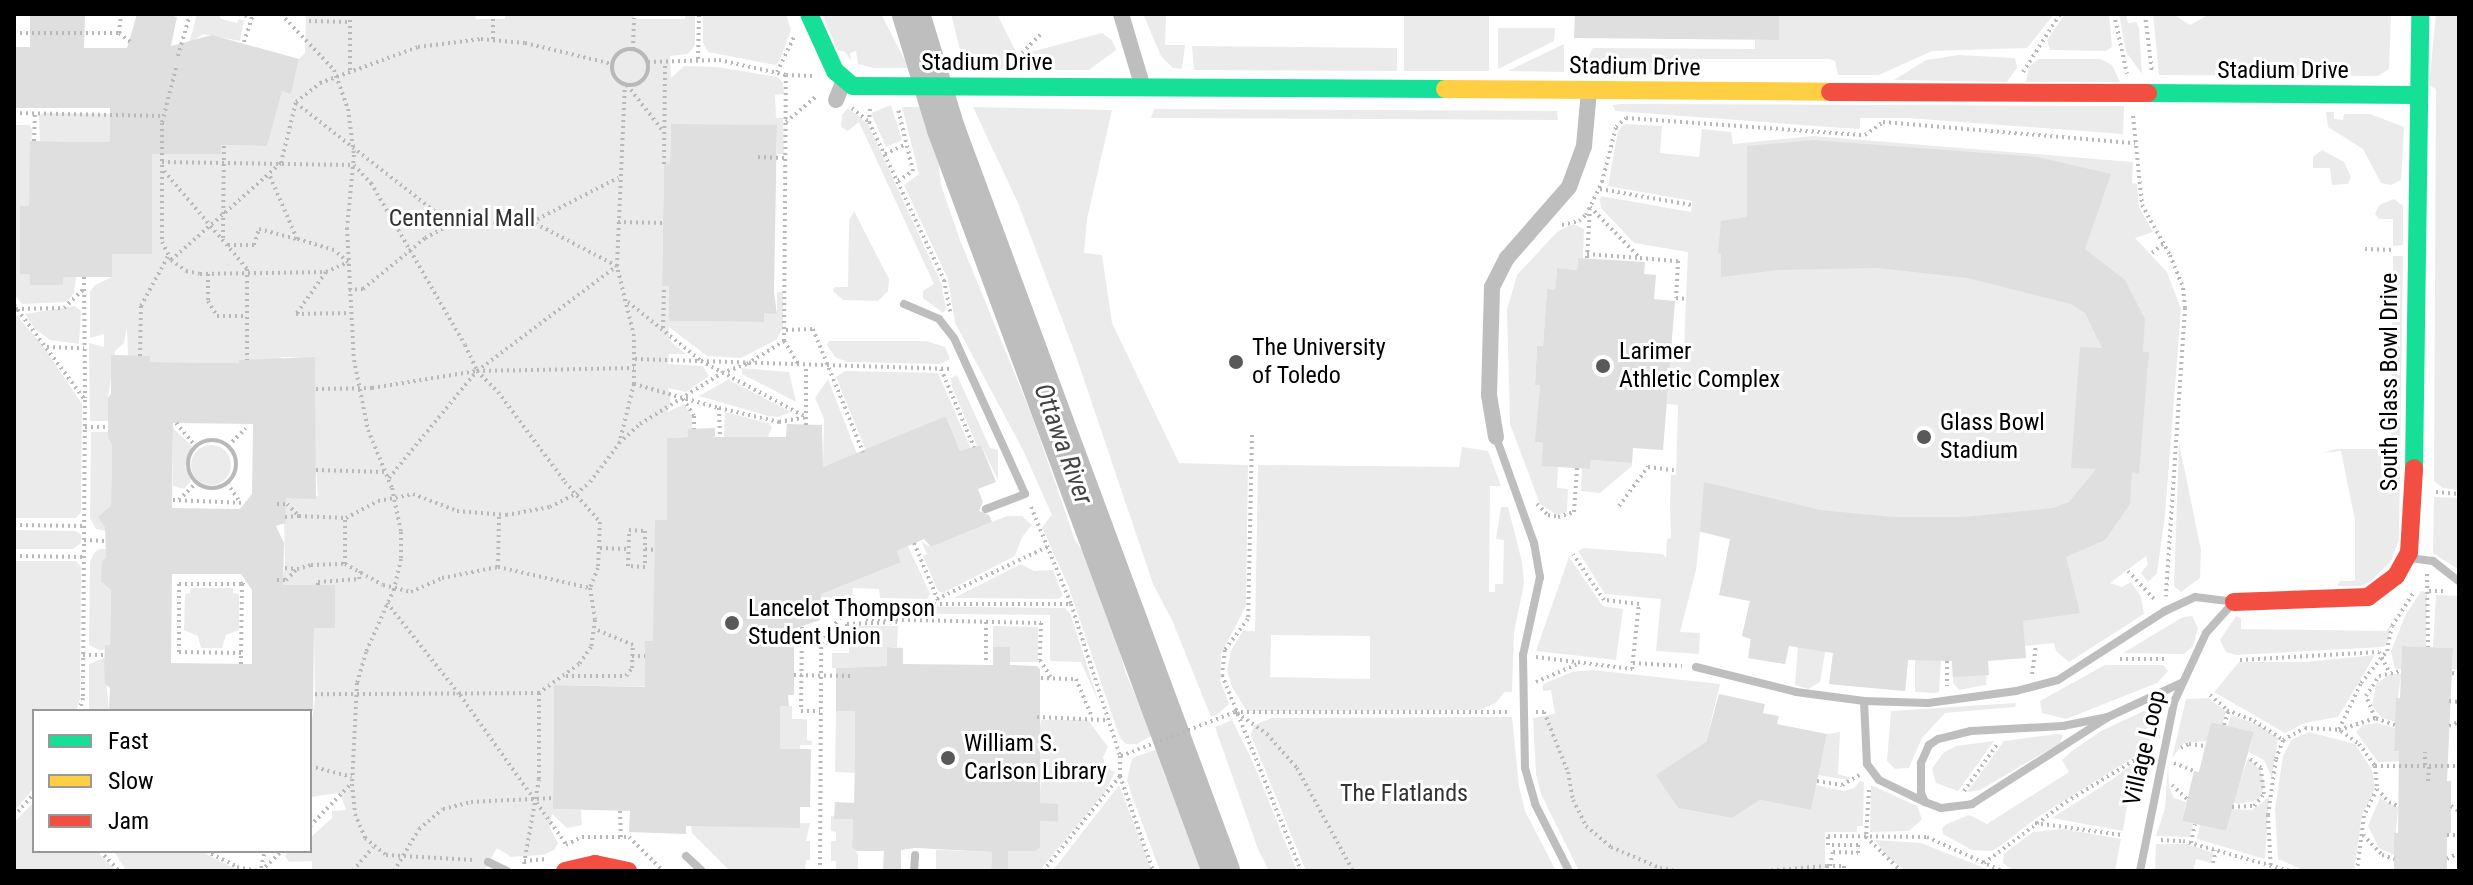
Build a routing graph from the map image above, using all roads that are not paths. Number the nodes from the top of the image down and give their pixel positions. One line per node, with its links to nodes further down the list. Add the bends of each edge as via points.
1 (809, 14): 4 (street, via 829,61)
2 (1121, 14): 5 (street)
3 (2420, 14): 7 (street, South Glass Bowl Drive)
4 (848, 83): 5 (street, Stadium Drive); 8 (street)
5 (1143, 88): 6 (street, Stadium Drive)
6 (1589, 90): 7 (street, Stadium Drive); 10 (street, via 1584,146 1569,187 1507,258 1492,287 1490,405)
7 (2417, 95): 12 (street, South Glass Bowl Drive, via 2413,529)
8 (836, 100)
9 (904, 304): 11 (lane, via 939,319 954,338 1025,494)
10 (1496, 437): 28 (lane, via 1534,543 1540,577 1523,655 1527,781)
11 (986, 509)
12 (2408, 558): 13 (lane, via 2433,561); 14 (street, via 2396,576 2368,597)
13 (2459, 581)
14 (2234, 602): 16 (lane, Village Loop, via 2206,633); 17 (lane, via 2195,597 2058,680 1947,700)
15 (1696, 667): 17 (lane, via 1731,679)
16 (2181, 683): 18 (lane); 29 (lane, Village Loop)
17 (1864, 701): 19 (lane, via 1868,766 1879,780)
18 (2108, 717): 19 (lane, via 1972,804 1941,808); 19 (lane, via 1938,739 1921,763 1919,784)
19 (1925, 802)
20 (915, 855): 27 (lane)
21 (686, 856): 26 (lane)
22 (488, 862): 23 (lane)
23 (507, 871)
24 (565, 871): 25 (street, via 595,864)
25 (628, 871)
26 (702, 871)
27 (914, 871)
28 (1569, 871)
29 (2140, 871)

